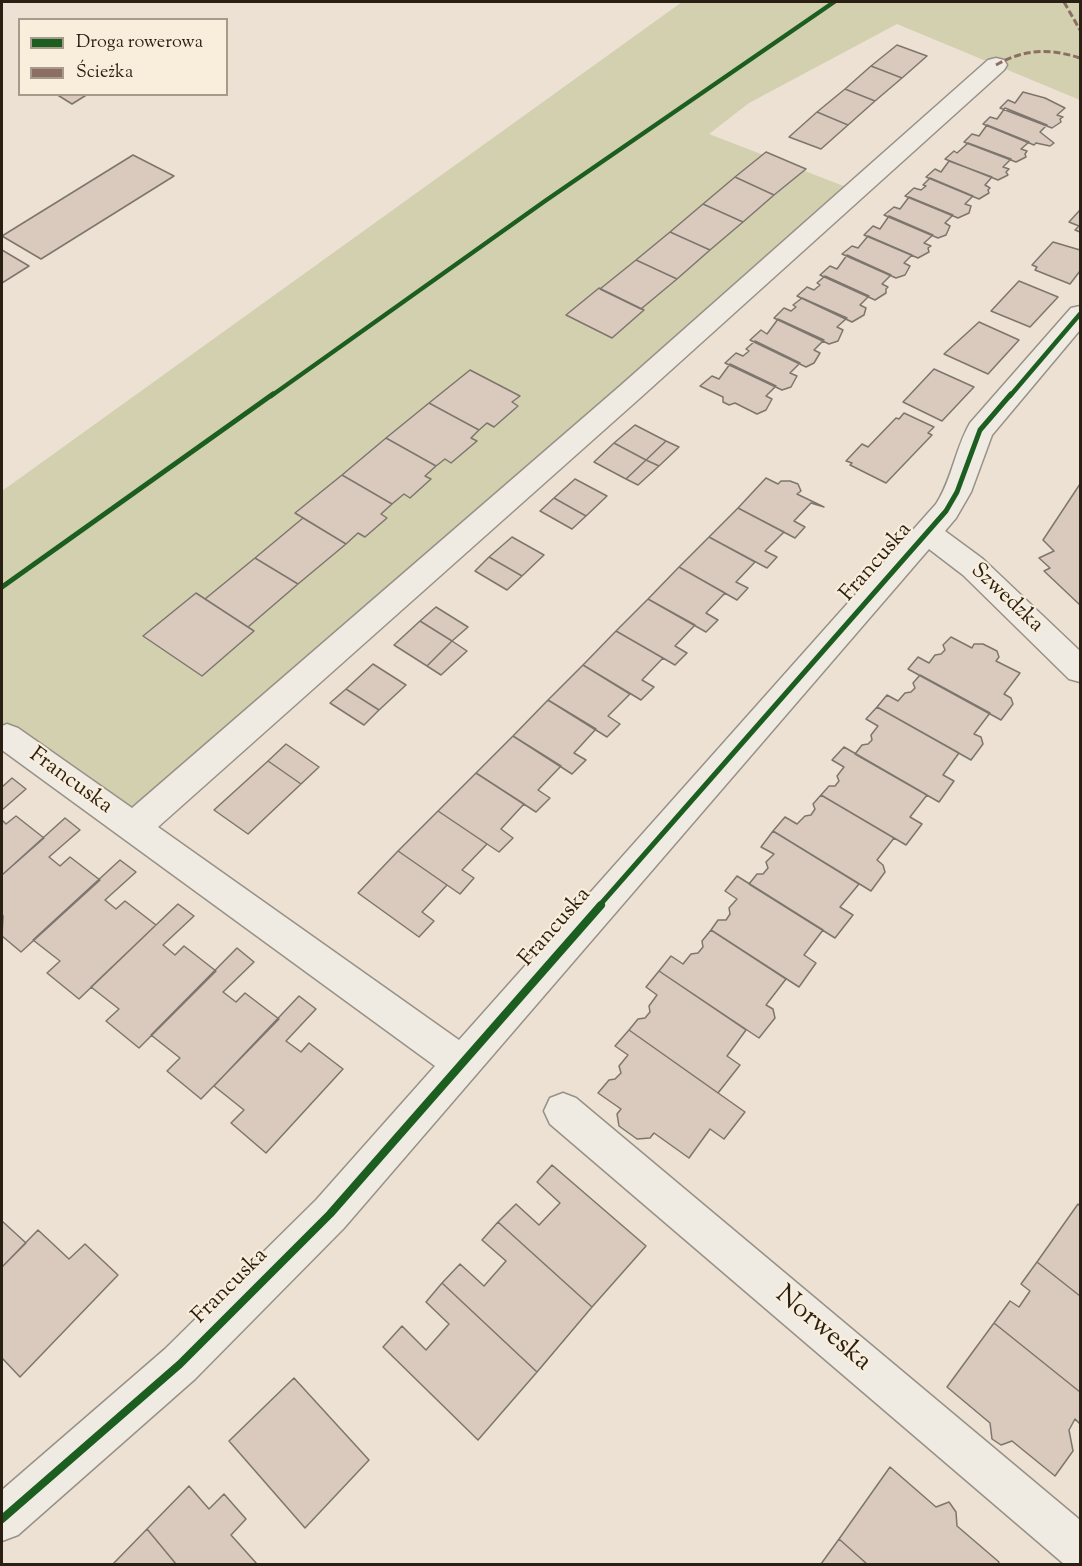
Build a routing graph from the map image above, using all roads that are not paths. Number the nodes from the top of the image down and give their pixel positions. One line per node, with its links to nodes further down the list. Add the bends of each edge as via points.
1 (996, 65): 6 (street, Francuska)
2 (1080, 314): 3 (street, Francuska, via 980,430 954,501)
3 (927, 532): 4 (street, Szwedzka, via 973,567); 7 (street, Francuska)
4 (1080, 670)
5 (7, 737): 6 (street, Francuska)
6 (133, 828): 7 (street, Francuska)
7 (461, 1063): 9 (street, Francuska, via 330,1214 189,1355)
8 (563, 1112): 10 (street, Norweska)
9 (2, 1519)
10 (1080, 1549)

